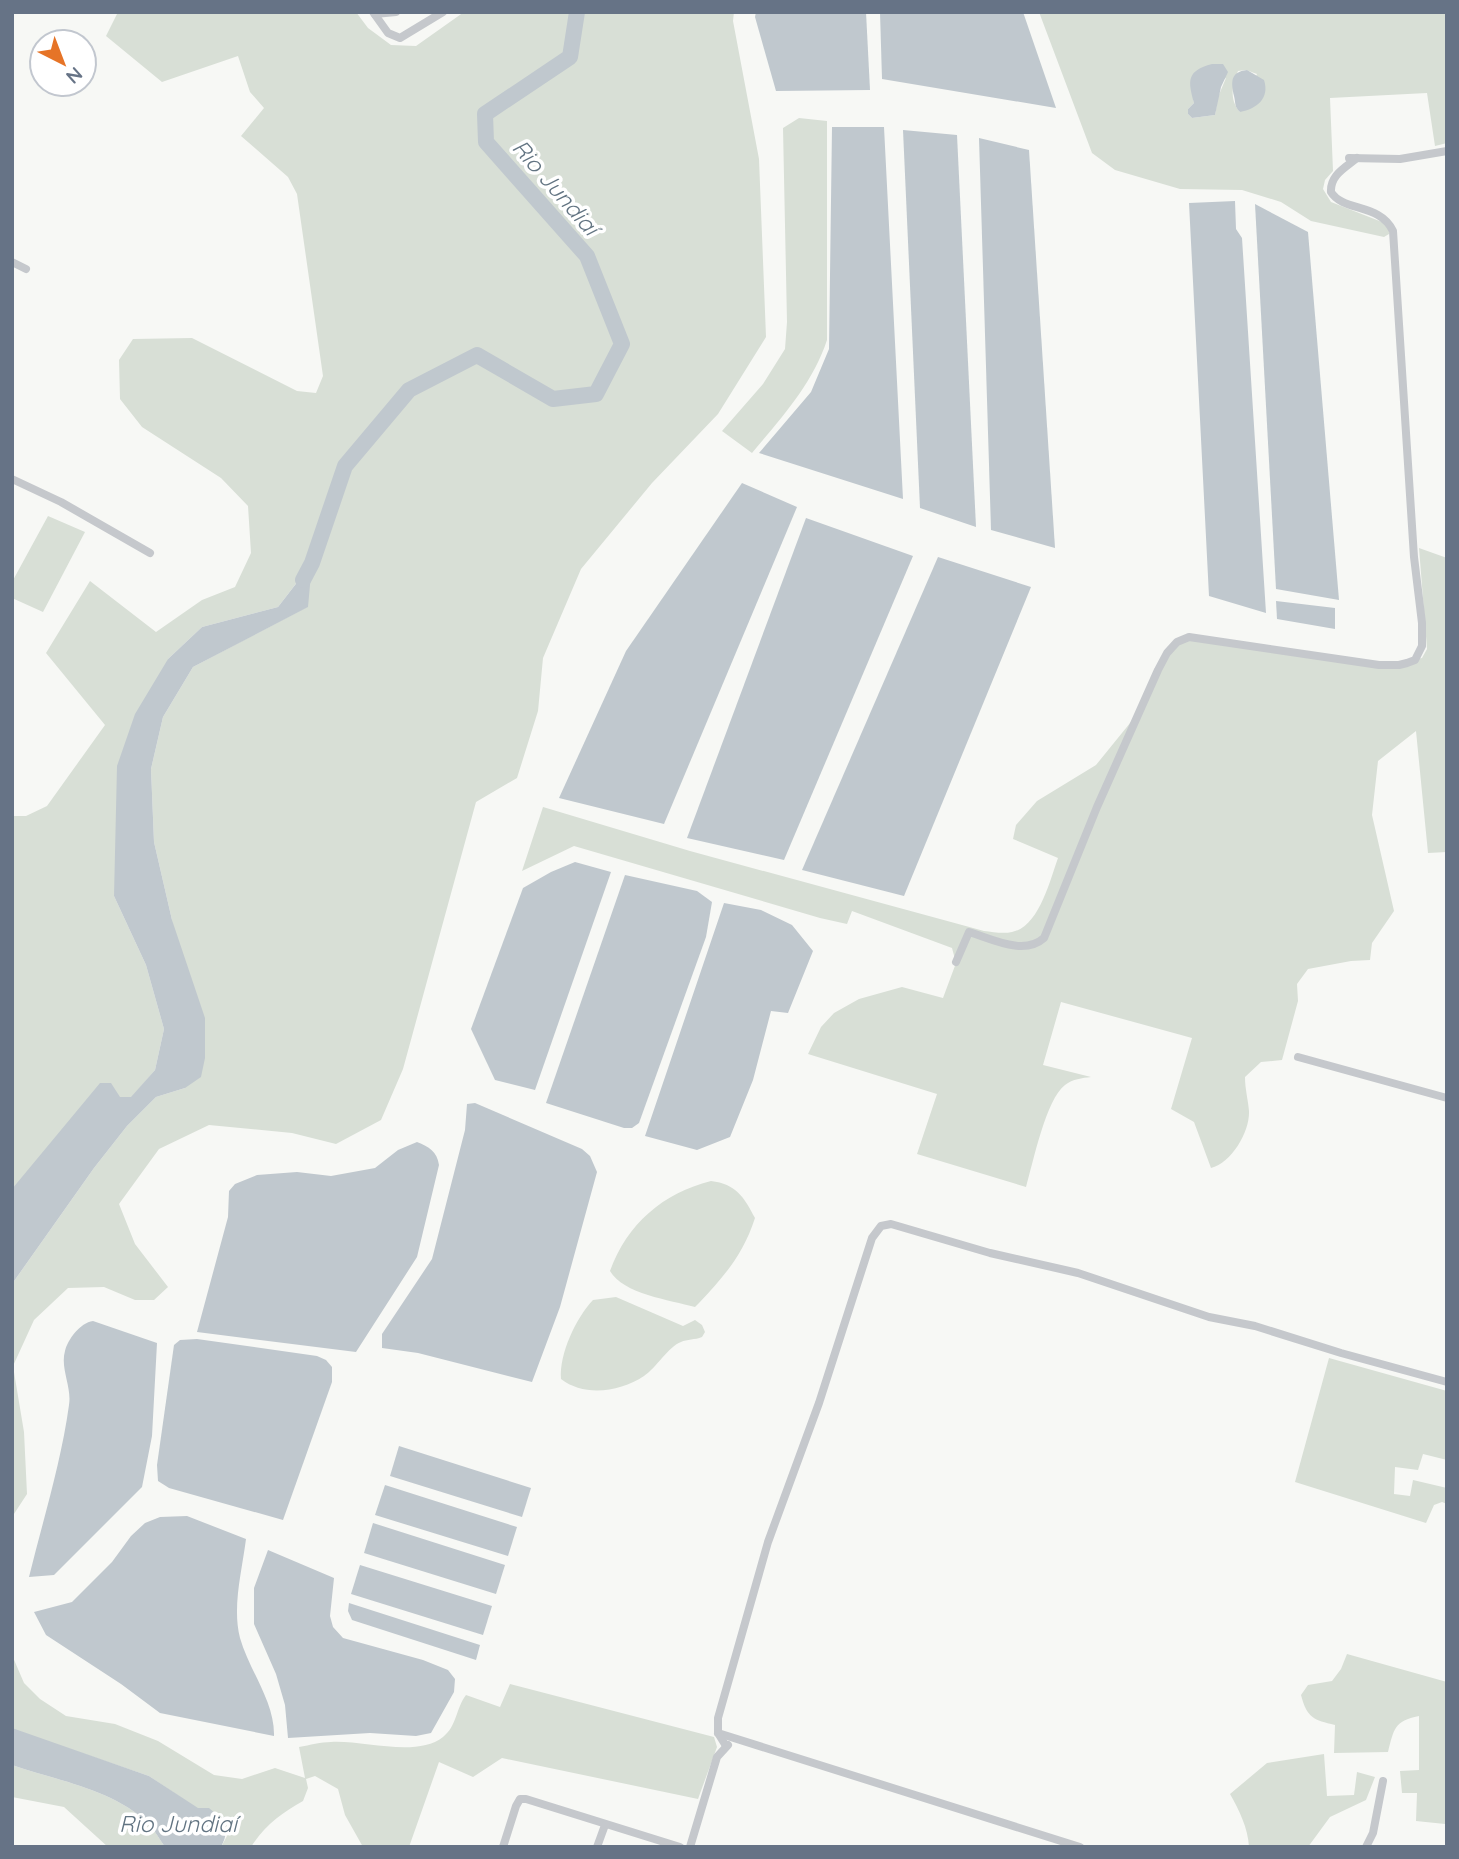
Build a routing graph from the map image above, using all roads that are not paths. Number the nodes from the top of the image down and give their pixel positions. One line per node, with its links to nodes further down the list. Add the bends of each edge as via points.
1 (396, 12): 3 (street)
2 (443, 12): 3 (street, via 400,38 389,34)
3 (374, 13)
4 (1447, 151): 9 (street, via 1401,159 1353,158 1330,183 1339,200 1381,216 1393,231 1422,624 1419,655 1399,666 1189,637 1177,642 1167,653 1139,712 1044,938 1037,944 1016,946 969,932)
5 (12, 262): 6 (street)
6 (26, 269)
7 (12, 479): 8 (street)
8 (150, 553)
9 (956, 962)
10 (1298, 1057): 11 (street)
11 (1447, 1098)
12 (1447, 1382): 13 (street, via 1209,1317 1078,1273 891,1224 881,1226 872,1237 819,1404 768,1542 718,1718)
13 (718, 1733): 14 (street); 15 (street)
14 (736, 1740): 15 (street); 23 (street)
15 (726, 1746): 18 (street, via 717,1757)
16 (1383, 1781): 24 (street)
17 (605, 1825): 19 (street); 20 (street, via 520,1799); 21 (street)
18 (693, 1837): 19 (street); 22 (street)
19 (680, 1846)
20 (503, 1847)
21 (597, 1847)
22 (690, 1847)
23 (1080, 1847)
24 (1366, 1847)

